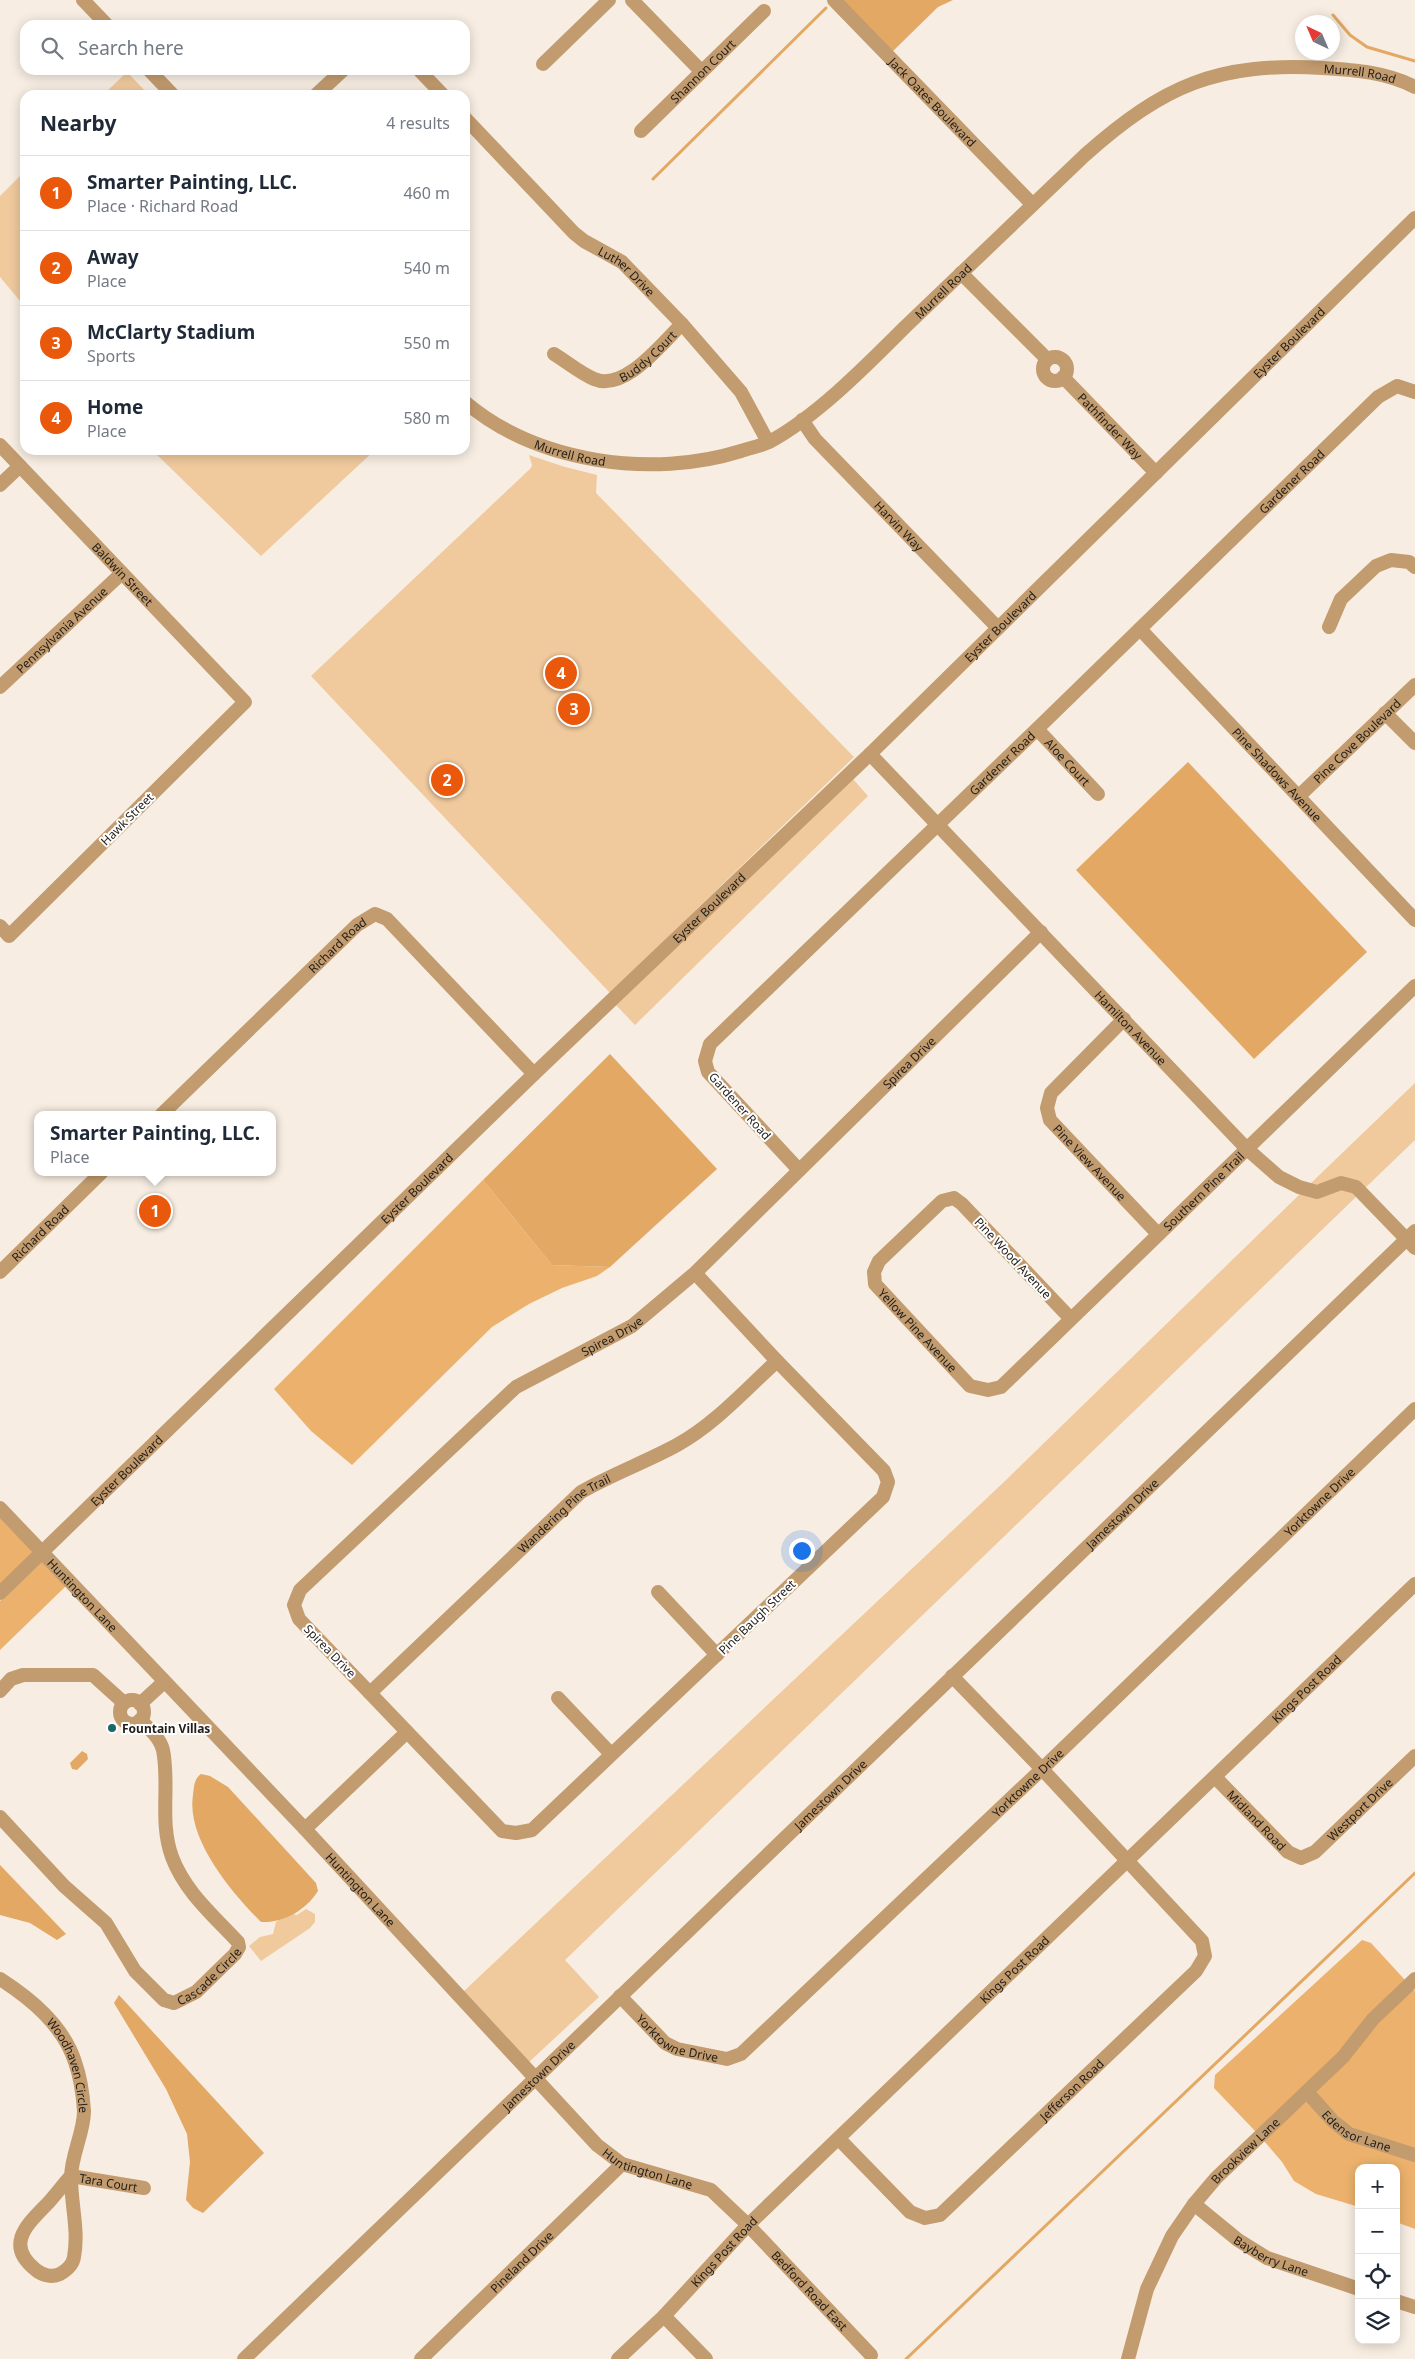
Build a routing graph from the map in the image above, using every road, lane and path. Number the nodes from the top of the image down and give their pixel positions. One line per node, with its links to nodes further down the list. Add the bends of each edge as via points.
1 (83, 0): 6 (street)
2 (609, 0): 7 (street)
3 (632, 0): 8 (street)
4 (834, 0): 18 (street, Jack Oates Boulevard)
5 (764, 11): 8 (street, Shannon Court)
6 (102, 20)
7 (543, 64)
8 (701, 71): 17 (street, Shannon Court)
9 (154, 75): 13 (street)
10 (338, 75): 14 (street)
11 (424, 75): 15 (street)
12 (1415, 87): 18 (street, Murrell Road, via 1402,80 1361,70 1305,67 1226,73 1191,82 1152,102 1116,128)
13 (168, 90)
14 (321, 90)
15 (438, 90)
16 (470, 123): 21 (street, Luther Drive, via 574,233 622,262)
17 (640, 131)
18 (1032, 204): 20 (street, Murrell Road)
19 (1415, 218): 29 (street, Eyster Boulevard)
20 (961, 273): 25 (street, Murrell Road, via 862,368); 29 (street, Pathfinder Way, via 1047,359 1055,356 1062,359 1067,366 1063,377)
21 (682, 324): 22 (street, Buddy Court, via 632,372 613,380 595,380); 26 (street, Luther Drive, via 741,392)
22 (554, 354)
23 (1415, 392): 35 (street, Gardener Road, via 1397,386 1378,397)
24 (470, 406): 26 (street, Murrell Road, via 518,436 566,453 616,462 666,464 714,459)
25 (802, 420): 26 (street, Murrell Road); 34 (street, Harvin Way, via 817,441)
26 (768, 442)
27 (0, 445): 28 (street, Baldwin Street)
28 (20, 466): 30 (street); 32 (street, Baldwin Street)
29 (1156, 473): 34 (street, Eyster Boulevard)
30 (0, 485)
31 (1415, 566): 33 (street, via 1391,560 1376,566 1342,599)
32 (122, 573): 37 (street, Pennsylvania Avenue); 38 (street, Baldwin Street)
33 (1329, 627)
34 (998, 628): 42 (street, Eyster Boulevard)
35 (1140, 629): 40 (street, Gardener Road); 44 (street, Pine Shadows Avenue)
36 (1415, 685): 39 (street, Pine Cove Boulevard)
37 (0, 687)
38 (245, 702): 47 (street, Hawk Street)
39 (1385, 713): 41 (street); 44 (street, Pine Cove Boulevard)
40 (1038, 729): 43 (street, Aloe Court); 45 (street, Gardener Road)
41 (1415, 743)
42 (870, 754): 45 (street, Hamilton Avenue); 51 (street, Eyster Boulevard)
43 (1098, 794)
44 (1299, 796): 46 (street, Pine Shadows Avenue)
45 (938, 824): 48 (street, Hamilton Avenue); 54 (street, Gardener Road, via 710,1044 705,1060 708,1072)
46 (1415, 920)
47 (5, 931)
48 (1041, 932): 50 (street, Hamilton Avenue); 54 (street, Spirea Drive)
49 (1415, 986): 53 (street, Southern Pine Trail)
50 (1124, 1019): 53 (street, Hamilton Avenue); 57 (street, Pine View Avenue, via 1051,1093 1048,1108 1050,1120)
51 (534, 1074): 52 (street, Richard Road, via 386,920 374,914 356,925); 66 (street, Eyster Boulevard)
52 (165, 1111)
53 (1246, 1148): 57 (street, Southern Pine Trail); 58 (street, Hamilton Avenue, via 1278,1177 1299,1187 1317,1192 1341,1184 1356,1187)
54 (799, 1170): 60 (street, Spirea Drive)
55 (98, 1176): 59 (street, Richard Road)
56 (954, 1198): 61 (street, Pine Wood Avenue); 63 (street, Yellow Pine Avenue, via 942,1201 879,1261 874,1272 875,1284 970,1386)
57 (1158, 1234): 61 (street, Southern Pine Trail)
58 (1412, 1239): 71 (street, Jamestown Drive)
59 (0, 1272)
60 (695, 1272): 62 (street, Pine Baugh Street); 74 (street, Spirea Drive, via 632,1326 516,1387 300,1590 294,1604 299,1619)
61 (1071, 1320): 63 (street, Southern Pine Trail, via 1001,1387)
62 (777, 1361): 70 (street, Pine Baugh Street, via 884,1471 888,1482 883,1497); 74 (street, Wandering Pine Trail, via 705,1426 581,1492)
63 (988, 1390)
64 (1415, 1409): 82 (street, Yorktowne Drive)
65 (0, 1508): 66 (street, Huntington Lane)
66 (42, 1553): 69 (street, Eyster Boulevard); 72 (street, Huntington Lane)
67 (1415, 1584): 83 (street, Kings Post Road)
68 (658, 1592): 70 (street)
69 (0, 1593)
70 (717, 1655): 80 (street, Pine Baugh Street)
71 (952, 1676): 82 (street, Jefferson Road); 91 (street, Jamestown Drive)
72 (164, 1682): 77 (street); 85 (street, Huntington Lane)
73 (0, 1691): 76 (street, via 12,1679 23,1675 93,1675)
74 (370, 1693): 79 (street, Spirea Drive)
75 (558, 1698): 80 (street)
76 (124, 1703): 77 (street, via 132,1700); 78 (street, Cascade Circle, via 120,1711 123,1720 132,1724)
77 (140, 1704): 78 (street, via 143,1712)
78 (140, 1720): 84 (street, Cascade Circle, via 157,1738 163,1750 166,1831 172,1858 186,1884 238,1942 235,1954 196,1992 174,2003 164,2000 135,1971 106,1923 64,1886)
79 (407, 1732): 85 (street); 86 (street, Spirea Drive, via 502,1831)
80 (611, 1754): 86 (street, Pine Baugh Street, via 532,1830)
81 (1415, 1756): 87 (street, Westport Drive, via 1315,1852)
82 (1042, 1769): 88 (street, Jefferson Road); 91 (street, Yorktowne Drive, via 741,2054 727,2059 677,2050 665,2043)
83 (1215, 1777): 87 (street, Midland Road, via 1288,1852); 88 (street, Kings Post Road)
84 (0, 1817)
85 (305, 1829): 92 (street, Huntington Lane)
86 (516, 1833)
87 (1301, 1858)
88 (1127, 1860): 94 (street, Kings Post Road); 94 (street, Jefferson Road, via 1202,1941 1205,1956 1196,1971 940,2215 925,2218 910,2212)
89 (0, 1979): 97 (street, Woodhaven Circle, via 28,1997 56,2026 75,2061 84,2111)
90 (1415, 1979): 93 (street, Brookview Lane, via 1373,2019 1343,2057)
91 (620, 1996): 92 (street, Jamestown Drive)
92 (536, 2078): 96 (street, Huntington Lane, via 597,2145); 106 (street, Jamestown Drive)
93 (1307, 2092): 95 (street, Edensor Lane, via 1349,2134); 99 (street, Brookview Lane, via 1216,2178)
94 (839, 2139): 100 (street, Kings Post Road)
95 (1415, 2155)
96 (622, 2164): 100 (street, Huntington Lane, via 711,2190); 107 (street, Pineland Drive)
97 (71, 2176): 97 (street, Woodhaven Circle, via 74,2259 70,2267 58,2275 48,2276 26,2261 20,2247 20,2236); 98 (street, Tara Court)
98 (144, 2188)
99 (1194, 2204): 101 (street, Bayberry Lane, via 1238,2240 1267,2258); 110 (street, Brookview Lane, via 1172,2236 1147,2289)
100 (748, 2225): 104 (street, Kings Post Road); 105 (street, Bedford Road East)
101 (1355, 2288)
102 (1400, 2302): 103 (street)
103 (1415, 2307)
104 (664, 2316): 108 (street, Kings Post Road); 109 (street)
105 (871, 2355)
106 (244, 2359)
107 (420, 2359)
108 (618, 2359)
109 (706, 2359)
110 (1128, 2359)

